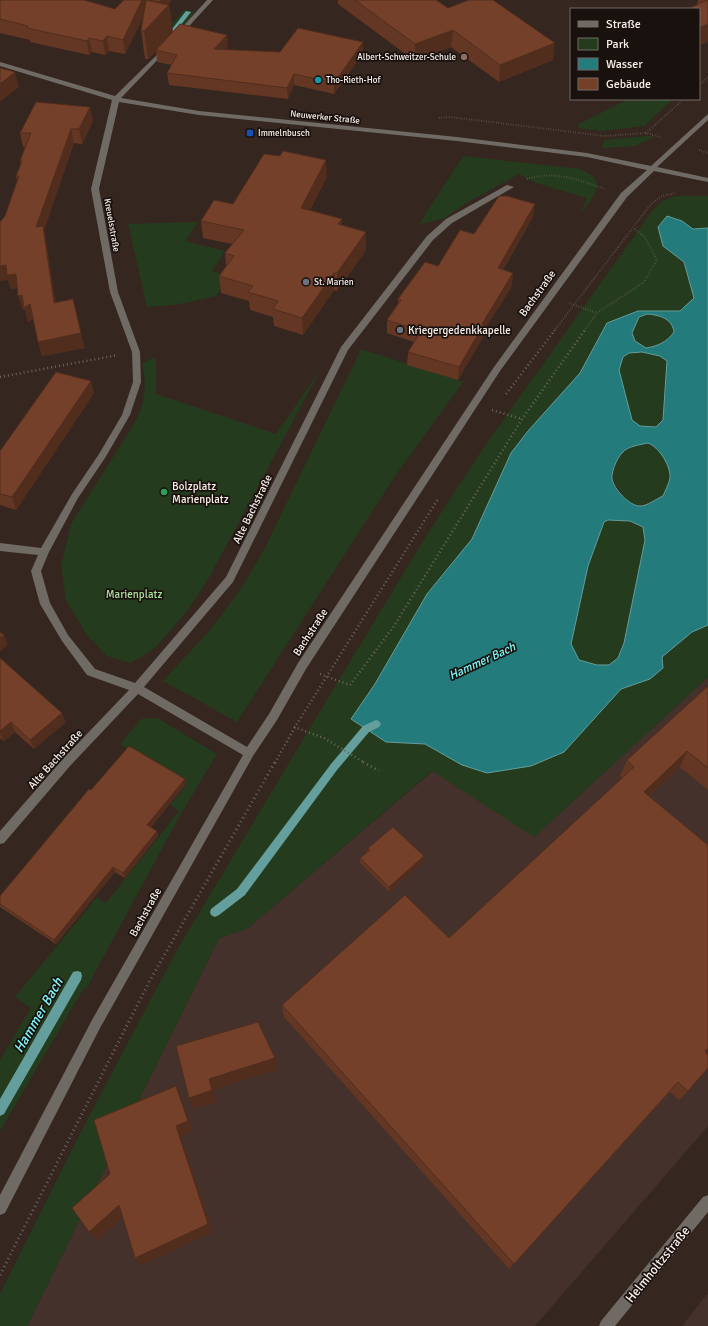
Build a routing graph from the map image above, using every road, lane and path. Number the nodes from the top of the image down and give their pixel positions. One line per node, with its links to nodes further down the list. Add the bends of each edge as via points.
1 (210, 0): 5 (street)
2 (0, 64): 5 (street, Neuwerker Straße)
3 (708, 77): 4 (path)
4 (700, 85)
5 (116, 99): 11 (street, Neuwerker Straße, via 199,114 457,139 587,155); 18 (street, Kreuelsstraße, via 95,189 114,292)
6 (683, 100): 8 (path)
7 (708, 116): 10 (street, Bachstraße)
8 (646, 133): 9 (path); 10 (path)
9 (605, 136)
10 (679, 142): 11 (street, Bachstraße)
11 (653, 167): 12 (street, Neuwerker Straße); 14 (street, Bachstraße)
12 (706, 180): 15 (path, via 695,192 662,196 651,204)
13 (510, 187): 14 (path, via 547,174 566,177); 29 (street, Alte Bachstraße, via 449,221 430,238 344,349 230,579)
14 (624, 195): 30 (street, Bachstraße, via 548,296 493,375 302,666)
15 (633, 228): 16 (path); 17 (path, via 644,236 657,260 644,282)
16 (575, 305): 17 (path); 20 (path)
17 (597, 313): 24 (path)
18 (136, 352): 19 (path); 27 (street, via 137,382 126,415 75,496)
19 (0, 377)
20 (503, 398)
21 (498, 404): 22 (path)
22 (493, 411): 23 (path); 24 (path)
23 (489, 417)
24 (522, 420): 28 (path, via 394,626 350,686)
25 (439, 497): 28 (path)
26 (0, 547): 27 (street)
27 (44, 552): 29 (street, via 36,571 45,604 64,638 91,672)
28 (327, 676): 31 (path)
29 (138, 688): 32 (street); 34 (street, Alte Bachstraße, via 66,763)
30 (273, 717): 31 (path); 32 (street, Bachstraße)
31 (295, 727): 33 (path, via 324,738); 37 (path, via 149,982)
32 (248, 753): 36 (street, Bachstraße, via 96,1024)
33 (379, 771)
34 (0, 839)
35 (708, 1202): 38 (street, Helmholtzstraße)
36 (0, 1208)
37 (0, 1275)
38 (606, 1326)

